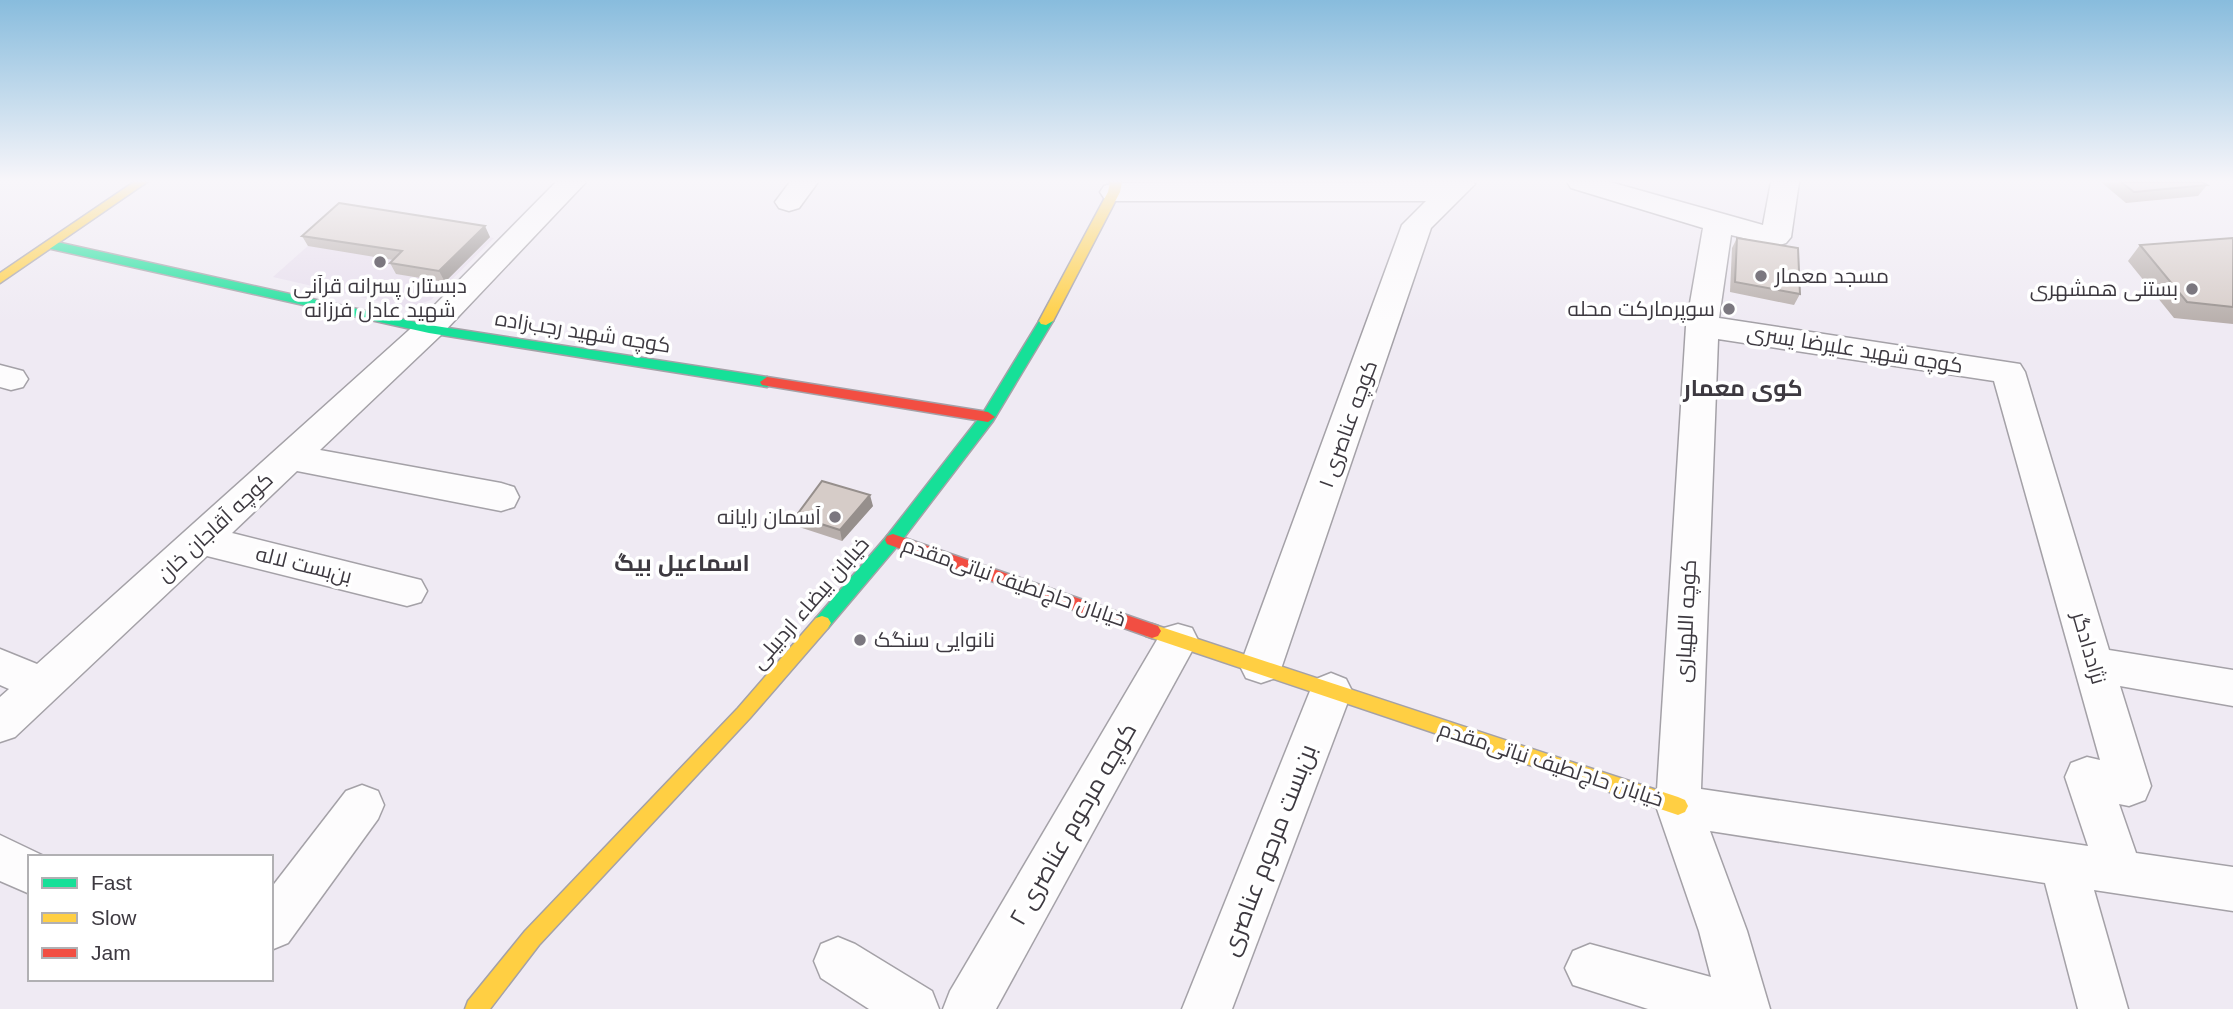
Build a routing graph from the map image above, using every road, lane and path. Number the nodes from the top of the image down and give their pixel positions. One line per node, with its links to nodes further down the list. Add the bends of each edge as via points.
1 (74, 229): 8 (street)
2 (526, 229): 11 (street, کوچه آقاجان خان)
3 (1094, 229): 13 (street, خیابان بیضاء اردبیلی, via 1060,299)
4 (1417, 229): 22 (street, کوچه عناصری ۱)
5 (1717, 229): 10 (street, کوچه اللهیاری)
6 (1743, 229): 7 (street, via 1776,237)
7 (1777, 229)
8 (52, 245): 9 (street); 11 (street, کوچه شهید رجب‌زاده)
9 (0, 279)
10 (1702, 326): 12 (street, کوچه شهید علیرضا یسری); 28 (street, کوچه اللهیاری)
11 (429, 329): 13 (street, کوچه شهید رجب‌زاده); 14 (street, کوچه آقاجان خان)
12 (2008, 372): 20 (street, نژاددادگر)
13 (988, 417): 17 (street, خیابان بیضاء اردبیلی)
14 (291, 457): 15 (street); 16 (street, کوچه آقاجان خان)
15 (501, 497)
16 (202, 540): 18 (street, بن‌بست لاله); 23 (street, کوچه آقاجان خان)
17 (893, 540): 19 (street, خیابان حاج‌لطیف نباتی‌مقدم); 37 (street, خیابان بیضاء اردبیلی, via 744,713 532,938)
18 (407, 591)
19 (1178, 640): 22 (street, خیابان حاج‌لطیف نباتی‌مقدم); 39 (street, کوچه مرحوم عناصری ۲)
20 (2094, 664): 24 (street); 32 (street, نژاددادگر, via 2129,786 2087,777)
21 (0, 666): 23 (street)
22 (1261, 666): 25 (street, خیابان حاج‌لطیف نباتی‌مقدم)
23 (41, 686): 26 (street, کوچه آقاجان خان)
24 (2233, 688)
25 (1331, 691): 28 (street, خیابان حاج‌لطیف نباتی‌مقدم); 40 (street, بن‌بست مرحوم عناصری)
26 (0, 724)
27 (362, 805): 34 (street)
28 (1678, 806): 30 (street, خیابان حاج‌لطیف نباتی‌مقدم); 42 (street, کوچه اللهیاری, via 1723,931)
29 (0, 857): 31 (street)
30 (2063, 863): 32 (street, خیابان حاج‌لطیف نباتی‌مقدم); 43 (street)
31 (28, 871)
32 (2120, 872): 33 (street, خیابان حاج‌لطیف نباتی‌مقدم)
33 (2233, 889)
34 (273, 924)
35 (838, 961): 38 (street)
36 (1590, 968): 41 (street)
37 (476, 1009)
38 (914, 1009)
39 (968, 1009)
40 (1207, 1009)
41 (1736, 1009)
42 (1745, 1009)
43 (2103, 1009)

